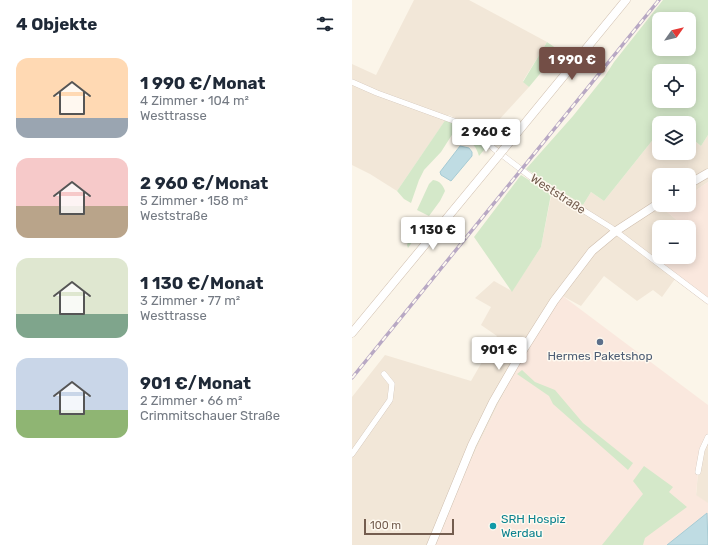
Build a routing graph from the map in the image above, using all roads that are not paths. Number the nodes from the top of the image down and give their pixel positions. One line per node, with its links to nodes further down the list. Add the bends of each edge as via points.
1 (626, 0): 8 (street)
2 (352, 82): 6 (street, Weststraße, via 466,127 535,180)
3 (708, 173): 4 (street)
4 (696, 180)
5 (652, 208): 6 (street)
6 (616, 231): 7 (street, Weststraße); 13 (street, via 592,251 554,301 523,350 472,445)
7 (708, 301)
8 (352, 334)
9 (384, 374): 11 (street, via 392,384 390,400)
10 (708, 437): 12 (street, via 702,450)
11 (352, 454)
12 (698, 472)
13 (431, 545)

